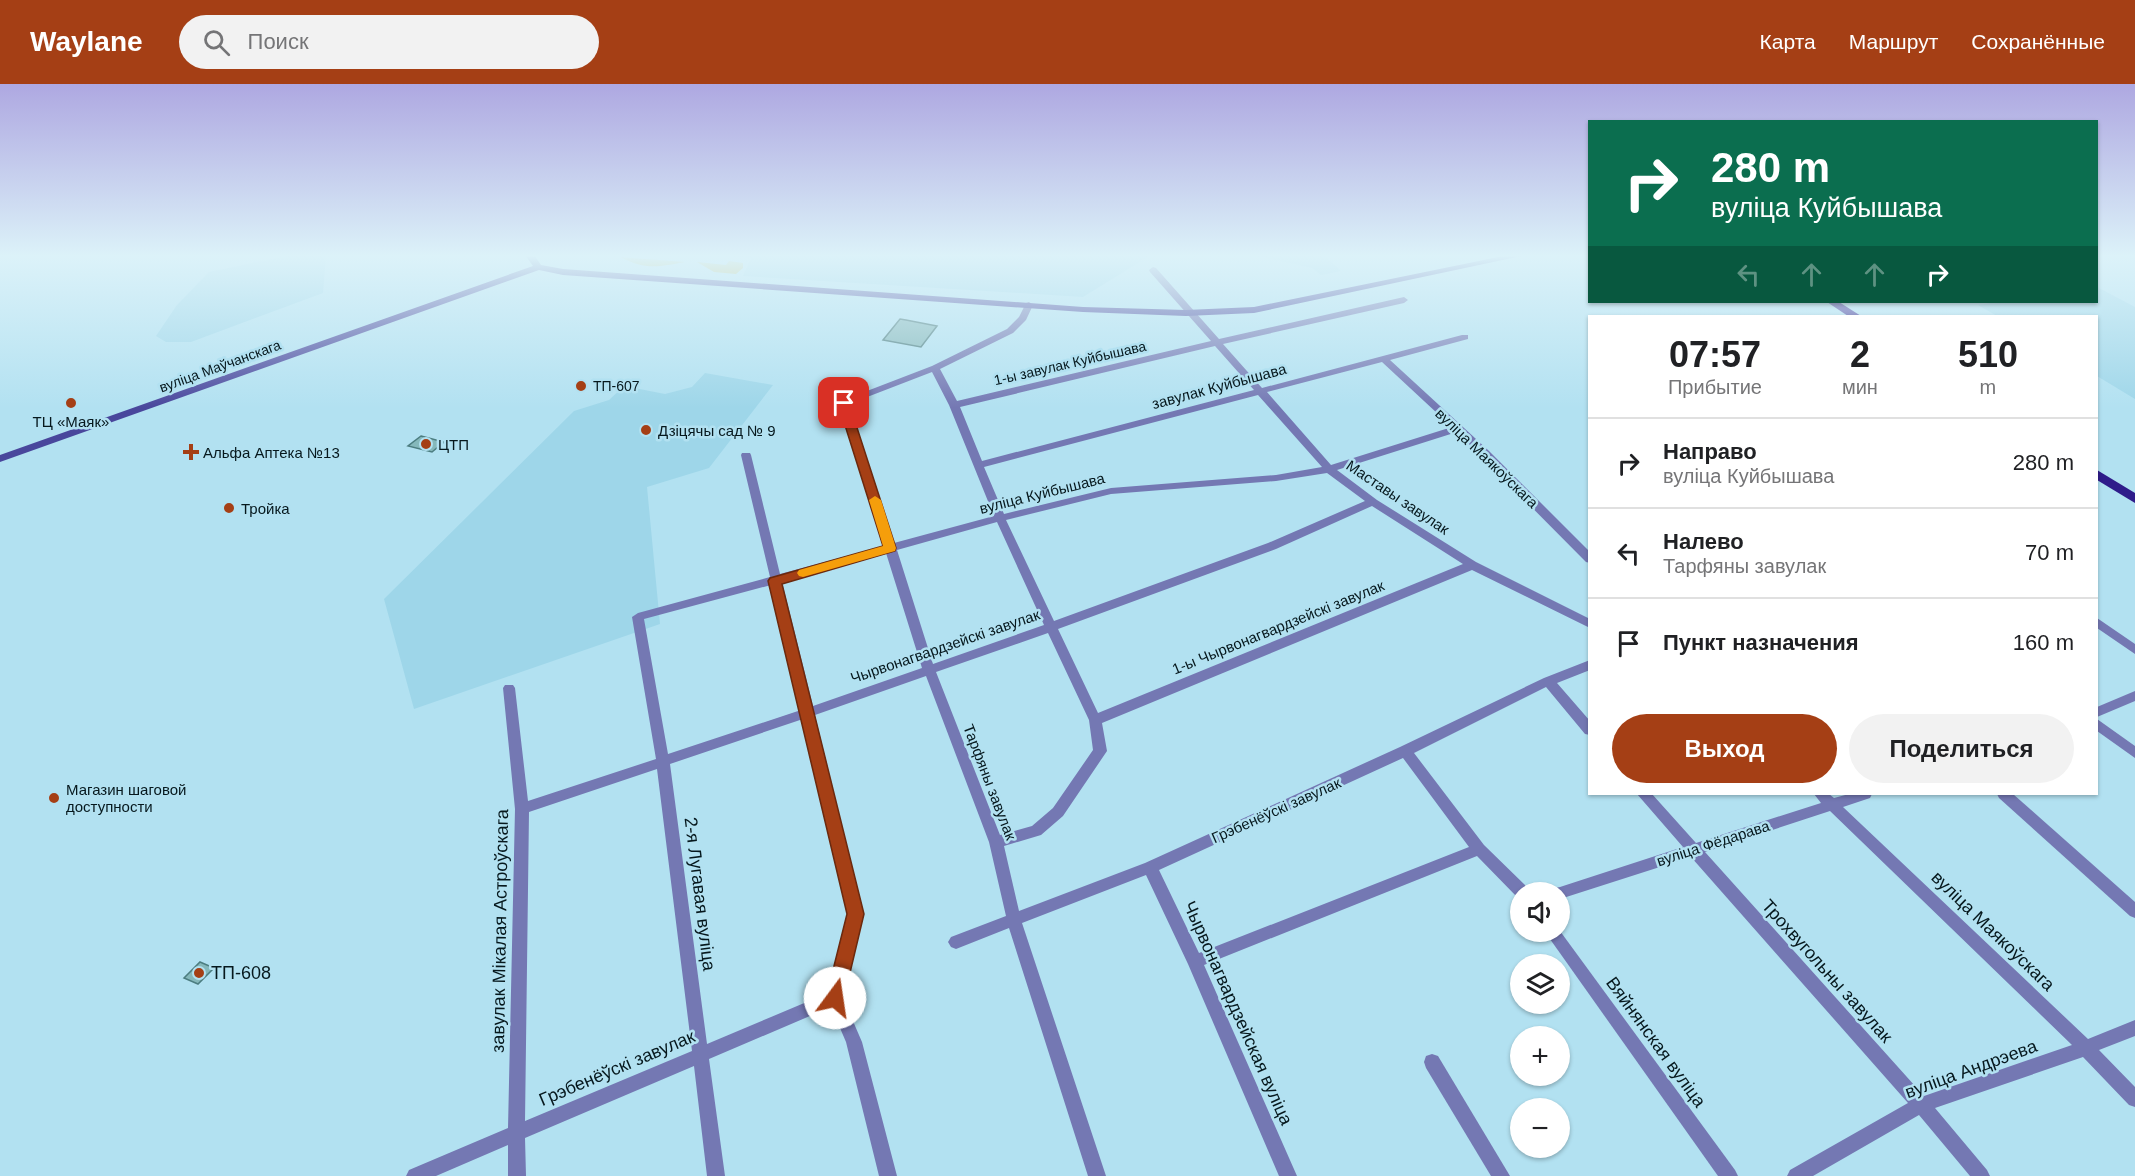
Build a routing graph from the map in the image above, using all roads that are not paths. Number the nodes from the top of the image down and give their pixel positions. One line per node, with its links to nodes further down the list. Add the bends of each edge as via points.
1 (429, 306): 18 (main road, вуліца Маўчанскага)
2 (1029, 306): 13 (street, via 1010,331)
3 (1048, 306): 8 (main road)
4 (1185, 306): 8 (street, Маставы завулак)
5 (1274, 306): 8 (main road)
6 (1378, 306): 11 (street, 1-ы завулак Куйбышава)
7 (1839, 306): 9 (main road)
8 (1191, 313): 11 (street, Маставы завулак)
9 (1853, 315)
10 (1465, 337): 12 (street, завулак Куйбышава)
11 (1218, 342): 14 (street, Маставы завулак); 15 (street, 1-ы завулак Куйбышава)
12 (1383, 358): 14 (street, завулак Куйбышава); 16 (street, вуліца Маякоўскага)
13 (935, 368): 15 (street); 25 (street, Тарфяны завулак, via 844,403)
14 (1261, 391): 19 (street, завулак Куйбышава); 20 (street, Маставы завулак)
15 (954, 405): 19 (street)
16 (1457, 429): 20 (street, вуліца Куйбышава); 26 (street, вуліца Маякоўскага)
17 (746, 455): 28 (street)
18 (0, 459)
19 (980, 465): 24 (street)
20 (1329, 469): 23 (street, Маставы завулак); 24 (street, вуліца Куйбышава, via 1276,478 1112,491)
21 (2098, 475): 22 (main road)
22 (2135, 499)
23 (1373, 502): 27 (street, Маставы завулак); 32 (street, Чырвонагвардзейскі завулак, via 1282,542)
24 (1000, 518): 25 (street, вуліца Куйбышава); 32 (street)
25 (890, 548): 28 (street, вуліца Куйбышава); 35 (street, Тарфяны завулак)
26 (1588, 557)
27 (1472, 565): 30 (street, Маставы завулак); 41 (street, 1-ы Чырвонагвардзейскі завулак)
28 (774, 581): 29 (street, вуліца Куйбышава); 40 (street)
29 (638, 617): 46 (street, 2-я Лугавая вуліца)
30 (1588, 623)
31 (2098, 623): 33 (street)
32 (1051, 627): 35 (street, Чырвонагвардзейскі завулак); 41 (street)
33 (2135, 650)
34 (1588, 666): 36 (street, Грэбенёўскі завулак)
35 (929, 669): 40 (street, Чырвонагвардзейскі завулак); 52 (street, Тарфяны завулак)
36 (1548, 681): 43 (street); 44 (street, Грэбенёўскі завулак)
37 (509, 688): 51 (street, завулак Мікалая Астроўскага)
38 (2135, 696): 39 (street)
39 (2098, 712)
40 (807, 713): 46 (street, Чырвонагвардзейскі завулак); 63 (street, via 856,914)
41 (1095, 720): 52 (street, via 1100,751 1058,812 1036,831)
42 (2098, 725): 45 (street)
43 (1588, 728)
44 (1405, 752): 53 (street); 55 (street, Грэбенёўскі завулак)
45 (2135, 753)
46 (663, 762): 51 (street, Чырвонагвардзейскі завулак); 66 (street, 2-я Лугавая вуліца)
47 (1645, 795): 54 (street, Трохвугольны завулак)
48 (1857, 795): 50 (street, вуліца Фёдарава)
49 (2005, 795): 58 (street)
50 (1827, 799): 54 (street, вуліца Фёдарава); 65 (street, вуліца Маякоўскага)
51 (522, 809): 70 (street, завулак Мікалая Астроўскага)
52 (996, 842): 59 (street, Тарфяны завулак)
53 (1479, 849): 56 (street); 62 (street)
54 (1692, 850): 57 (street, вуліца Фёдарава); 69 (street, Трохвугольны завулак)
55 (1150, 867): 59 (street, Грэбенёўскі завулак); 62 (street, Чырвонагвардзейская вуліца)
56 (1512, 882)
57 (1570, 889)
58 (2135, 911)
59 (1014, 920): 60 (street, Грэбенёўскі завулак); 75 (street, Тарфяны завулак)
60 (956, 942)
61 (1559, 942): 78 (street, Вяйнянская вуліца)
62 (1195, 962): 76 (street, Чырвонагвардзейская вуліца)
63 (835, 998): 66 (street, Грэбенёўскі завулак); 74 (street, via 854,1042)
64 (2135, 1028): 65 (street, вуліца Андрэева)
65 (2086, 1048): 68 (street, вуліца Маякоўскага); 69 (street, вуліца Андрэева)
66 (700, 1054): 70 (street, Грэбенёўскі завулак); 73 (street, 2-я Лугавая вуліца)
67 (1432, 1062): 77 (street)
68 (2135, 1099)
69 (1921, 1105): 79 (street, вуліца Андрэева); 80 (street, Трохвугольны завулак)
70 (516, 1132): 71 (street, Грэбенёўскі завулак); 72 (street, завулак Мікалая Астроўскага)
71 (415, 1176)
72 (517, 1176)
73 (716, 1176)
74 (888, 1176)
75 (1097, 1176)
76 (1288, 1176)
77 (1502, 1176)
78 (1729, 1176)
79 (1796, 1176)
80 (1981, 1176)

